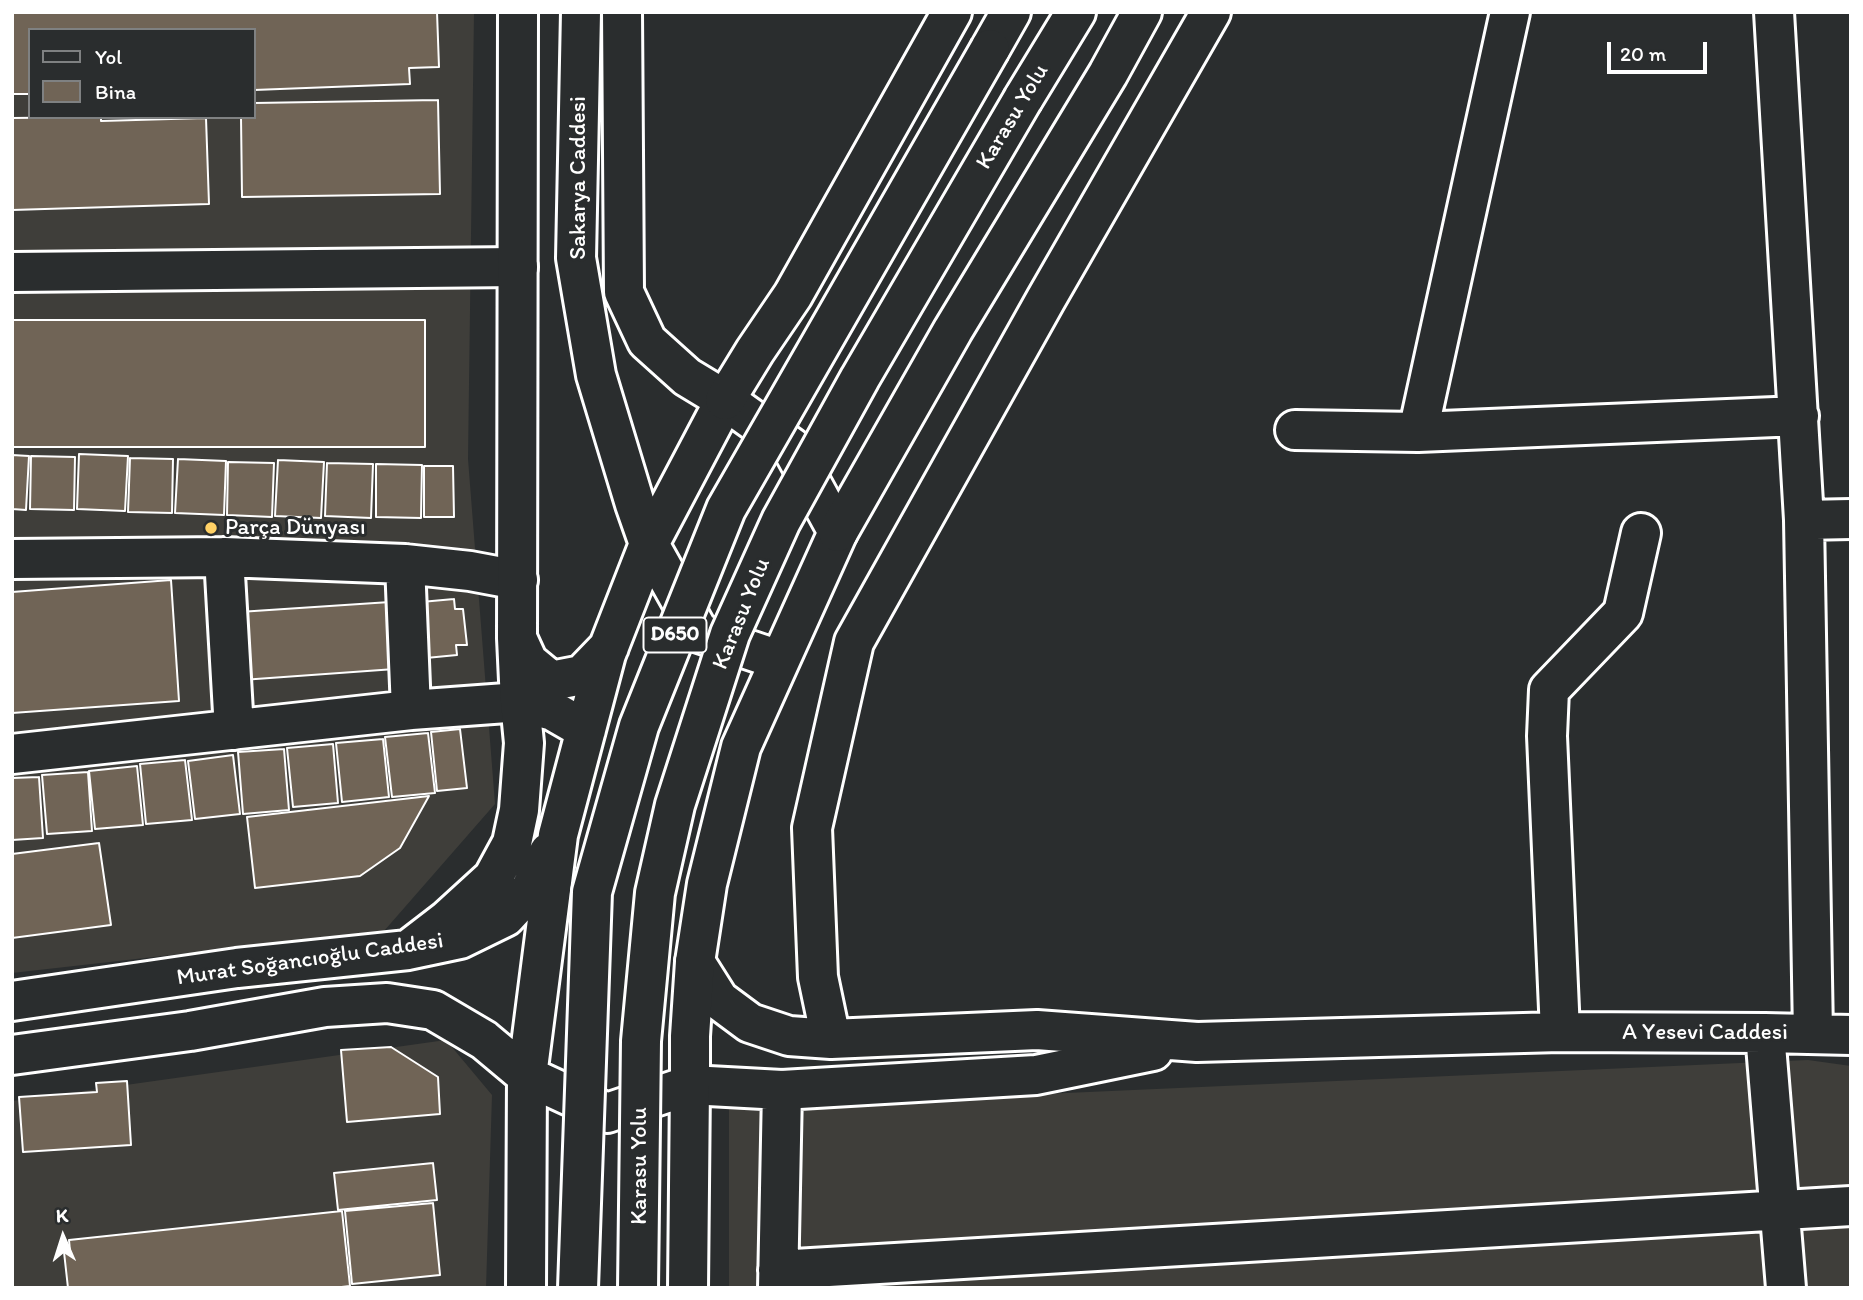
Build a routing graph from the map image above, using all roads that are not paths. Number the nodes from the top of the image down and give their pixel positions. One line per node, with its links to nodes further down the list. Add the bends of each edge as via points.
1 (519, 12): 11 (main road)
2 (581, 12): 21 (main road, Sakarya Caddesi, via 576,258 596,375)
3 (622, 12): 13 (main road, Sakarya Caddesi, via 624,292 647,341 687,377)
4 (952, 12): 13 (main road, via 793,295)
5 (1012, 12): 52 (main road, D650, bridge, via 726,509 639,726 592,892)
6 (1076, 12): 53 (main road, Karasu Yolu / D650, bridge, via 780,521 730,634 674,805 655,893 641,1041)
7 (1142, 12): 19 (main road)
8 (1211, 12): 42 (main road, via 854,642 812,828 818,977)
9 (1510, 12): 16 (main road)
10 (1774, 12): 14 (main road)
11 (518, 267): 12 (main road); 25 (main road)
12 (12, 272)
13 (725, 400): 19 (main road, Sakarya Caddesi, via 792,448); 21 (main road)
14 (1799, 416): 16 (main road); 18 (main road)
15 (1295, 430): 16 (main road)
16 (1418, 432)
17 (1851, 519): 18 (main road)
18 (1804, 520): 40 (main road)
19 (838, 532): 28 (main road)
20 (1641, 533): 38 (main road, via 1623,613 1549,690)
21 (649, 544): 27 (main road); 28 (main road, Sakarya Caddesi, via 699,633)
22 (224, 557): 23 (main road); 24 (main road); 31 (main road)
23 (12, 559)
24 (405, 564): 25 (main road); 30 (main road)
25 (518, 580): 26 (main road)
26 (517, 638): 27 (main road, via 528,662 551,681 582,675); 29 (main road)
27 (609, 647): 32 (main road)
28 (779, 660): 36 (main road, via 741,747 707,884)
29 (520, 702): 30 (main road); 32 (main road, via 553,711); 35 (main road, via 524,743 512,843 492,878)
30 (411, 710): 31 (main road)
31 (234, 730): 33 (main road)
32 (586, 730): 34 (main road)
33 (12, 754)
34 (558, 835): 35 (main road, Murat Soğancıoğlu Caddesi, via 530,890 505,917 460,939); 45 (main road)
35 (408, 950): 37 (main road, Murat Soğancıoğlu Caddesi, via 237,968)
36 (695, 962): 42 (main road, via 719,1000 750,1023 789,1036); 46 (main road)
37 (12, 1000)
38 (1560, 1032): 39 (main road, A Yesevi Caddesi); 43 (main road, A Yesevi Caddesi)
39 (1765, 1033): 40 (main road, A Yesevi Caddesi); 49 (main road)
40 (1813, 1034): 41 (main road, A Yesevi Caddesi)
41 (1851, 1035)
42 (831, 1039): 43 (main road, via 1037,1030)
43 (1196, 1042): 47 (main road, via 1036,1075)
44 (12, 1055): 45 (main road, via 325,1007 387,1003 433,1010 484,1040)
45 (527, 1076): 46 (main road, via 607,1113); 51 (main road)
46 (690, 1085): 47 (main road); 54 (main road)
47 (782, 1090): 50 (main road)
48 (1851, 1206): 49 (main road)
49 (1780, 1210): 50 (main road); 55 (main road)
50 (778, 1279)
51 (526, 1288)
52 (578, 1288)
53 (638, 1288)
54 (688, 1288)
55 (1786, 1288)

